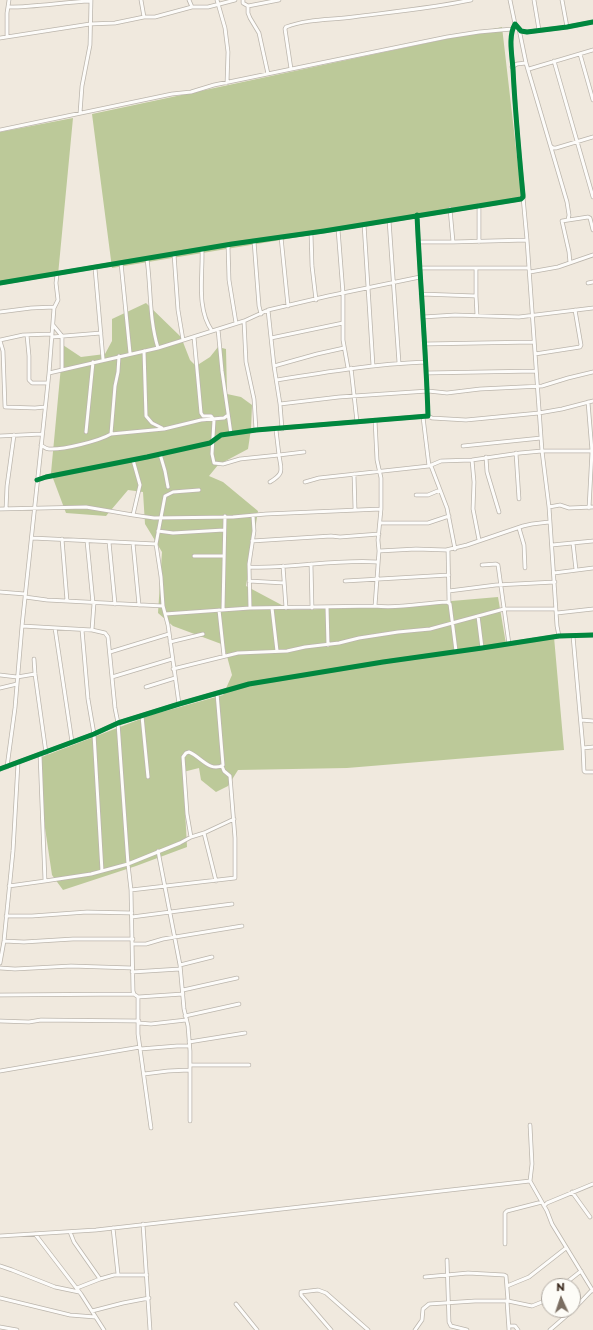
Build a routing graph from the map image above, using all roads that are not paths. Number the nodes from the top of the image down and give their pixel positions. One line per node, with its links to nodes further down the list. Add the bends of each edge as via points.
1 (9, 0): 14 (street)
2 (91, 0): 14 (street); 18 (street)
3 (141, 0): 16 (street)
4 (190, 0): 15 (street)
5 (235, 0): 12 (street)
6 (243, 0): 13 (street)
7 (279, 0): 13 (street)
8 (472, 0): 31 (street, via 353,17 305,21 286,27)
9 (510, 0): 19 (street)
10 (534, 0): 23 (street)
11 (562, 0): 20 (street)
12 (218, 2): 15 (street, via 208,7); 34 (street, via 228,52)
13 (248, 6): 33 (street, via 250,18 260,33)
14 (9, 7): 24 (street)
15 (192, 7): 16 (street, via 154,17)
16 (144, 17): 18 (street, via 116,23)
17 (593, 22): 20 (street)
18 (90, 24): 24 (street); 36 (street, via 90,45 82,86)
19 (514, 24): 21 (street); 22 (street)
20 (567, 27): 23 (street)
21 (512, 29): 30 (street); 31 (street, via 447,37)
22 (519, 29): 23 (street, via 527,32); 29 (street)
23 (539, 30)
24 (7, 36): 25 (street)
25 (0, 38)
26 (593, 50): 27 (street)
27 (580, 54): 28 (street); 35 (street)
28 (554, 61): 32 (street); 39 (street)
29 (526, 63): 30 (street); 32 (street)
30 (512, 67): 42 (street)
31 (291, 69): 33 (street)
32 (528, 69): 40 (street)
33 (268, 74): 34 (street)
34 (227, 83): 36 (street)
35 (593, 100)
36 (80, 114): 37 (street)
37 (0, 130)
38 (593, 137): 39 (street)
39 (577, 143): 40 (street, via 556,148); 41 (street)
40 (550, 146): 47 (street, via 566,202)
41 (593, 196)
42 (523, 197): 43 (street); 53 (street)
43 (479, 205): 44 (street); 57 (street)
44 (450, 210): 45 (street); 56 (street)
45 (417, 215): 46 (street); 55 (street)
46 (389, 220): 48 (street); 73 (street)
47 (568, 220): 50 (street, via 588,217); 64 (street, via 563,220 562,223)
48 (364, 224): 49 (street); 75 (street)
49 (338, 229): 51 (street); 76 (street)
50 (593, 230)
51 (311, 233): 52 (street); 79 (street)
52 (281, 237): 54 (street); 80 (street)
53 (527, 240): 57 (street); 68 (street)
54 (254, 241): 58 (street); 86 (street)
55 (418, 242): 56 (street); 66 (street)
56 (452, 242): 57 (street)
57 (479, 242)
58 (228, 245): 59 (street); 91 (street, via 229,280)
59 (202, 250): 60 (street); 95 (street, via 203,311)
60 (174, 254): 62 (street); 103 (street)
61 (593, 255): 64 (street)
62 (147, 259): 63 (street); 106 (street, via 151,316)
63 (121, 263): 65 (street); 109 (street)
64 (570, 263): 68 (street, via 554,268)
65 (95, 268): 69 (street); 96 (street)
66 (420, 268): 67 (street); 70 (street)
67 (476, 269): 68 (street); 78 (street)
68 (529, 270): 87 (street)
69 (57, 274): 72 (street); 81 (street, via 58,300)
70 (420, 277): 73 (street); 77 (street)
71 (593, 282): 74 (street)
72 (0, 283)
73 (394, 283): 75 (street); 115 (street)
74 (588, 283)
75 (368, 288): 76 (street); 117 (street)
76 (343, 293): 79 (street); 92 (street)
77 (421, 294): 78 (street); 89 (street)
78 (476, 296): 88 (street)
79 (316, 300): 80 (street)
80 (288, 306): 83 (street)
81 (54, 307): 85 (street); 93 (street)
82 (593, 308): 84 (street)
83 (268, 310): 86 (street); 101 (street)
84 (575, 310): 87 (street); 110 (street, via 580,347)
85 (0, 312)
86 (261, 314): 90 (street)
87 (532, 315): 88 (street); 104 (street)
88 (477, 316): 89 (street)
89 (423, 317): 105 (street)
90 (244, 321): 91 (street); 142 (street, via 246,362 254,399)
91 (236, 323): 94 (street)
92 (343, 323): 101 (street); 107 (street)
93 (53, 325): 98 (street); 99 (street)
94 (218, 329): 95 (street); 134 (street)
95 (212, 331): 100 (street)
96 (101, 333): 99 (street); 112 (street)
97 (27, 335): 98 (street); 102 (street); 125 (street, via 29,380 32,383)
98 (52, 335): 99 (street); 122 (street)
99 (62, 336): 119 (street)
100 (194, 337): 103 (street); 137 (street, via 201,413 203,416 211,416)
101 (271, 338): 116 (street)
102 (0, 340): 132 (street, via 3,351 5,407)
103 (183, 340): 106 (street)
104 (534, 342): 105 (street); 110 (street)
105 (425, 344): 114 (street)
106 (158, 348): 108 (street)
107 (344, 348): 116 (street); 118 (street)
108 (144, 351): 109 (street); 140 (street, via 146,416 152,423)
109 (130, 353): 111 (street)
110 (535, 354): 120 (street)
111 (119, 356): 112 (street); 146 (street)
112 (103, 360): 113 (street)
113 (93, 362): 119 (street); 144 (street)
114 (425, 362): 115 (street); 123 (street)
115 (399, 363): 117 (street)
116 (274, 366): 124 (street)
117 (373, 366): 118 (street)
118 (350, 368): 124 (street); 128 (street)
119 (62, 370): 122 (street)
120 (536, 371): 123 (street); 126 (street)
121 (593, 372): 126 (street)
122 (49, 373): 125 (street)
123 (426, 373): 127 (street)
124 (277, 380): 131 (street)
125 (48, 383): 132 (street)
126 (538, 386): 127 (street, via 447,393); 133 (street)
127 (428, 391): 128 (street); 135 (street)
128 (355, 396): 131 (street); 139 (street)
129 (593, 401): 130 (street)
130 (588, 402): 133 (street); 155 (street)
131 (280, 404): 141 (street)
132 (45, 407): 145 (street)
133 (538, 413): 135 (street, via 466,420); 150 (street)
134 (228, 415): 137 (street); 147 (street)
135 (428, 416): 136 (street)
136 (423, 417): 138 (street); 163 (street)
137 (214, 420): 140 (street, via 201,420); 151 (street)
138 (375, 420): 139 (street); 165 (street)
139 (357, 422): 141 (street)
140 (164, 429): 146 (street)
141 (282, 429): 143 (street)
142 (256, 430): 143 (street); 147 (street)
143 (276, 430): 159 (street)
144 (86, 432)
145 (42, 434): 148 (street); 152 (street)
146 (111, 434): 152 (street, via 94,442 60,449 48,450)
147 (231, 434): 151 (street, via 217,437)
148 (14, 435): 149 (street); 180 (street)
149 (0, 436)
150 (541, 438): 153 (street); 154 (street)
151 (213, 441): 158 (street); 159 (street, via 213,462 216,464)
152 (41, 445): 164 (street)
153 (464, 446)
154 (542, 451): 155 (street); 157 (street); 176 (street)
155 (592, 451): 178 (street)
156 (304, 452): 159 (street)
157 (516, 453): 160 (street); 175 (street)
158 (160, 454): 161 (street); 171 (street)
159 (279, 455): 169 (street, via 280,474)
160 (486, 457): 162 (street); 183 (street, via 487,472)
161 (133, 460): 167 (street); 184 (street, via 140,485)
162 (472, 460): 163 (street, via 441,461); 197 (street, via 473,509)
163 (430, 466): 165 (street); 173 (street)
164 (38, 472): 167 (street); 168 (street)
165 (380, 472): 166 (street); 182 (street)
166 (354, 474): 170 (street); 181 (street)
167 (46, 477): 168 (street)
168 (37, 480): 177 (street)
169 (270, 482)
170 (305, 482)
171 (168, 487)
172 (199, 490): 188 (street, via 167,494)
173 (440, 490): 174 (street); 187 (street)
174 (416, 496)
175 (519, 499)
176 (549, 507): 178 (street, via 560,505 570,508); 189 (street)
177 (35, 508): 180 (street); 184 (street, via 86,507); 195 (street)
178 (591, 508)
179 (0, 509): 180 (street)
180 (6, 509)
181 (355, 509): 182 (street); 186 (street)
182 (381, 509): 190 (street)
183 (499, 512)
184 (134, 515): 188 (street)
185 (225, 516): 186 (street); 188 (street); 192 (street)
186 (253, 516): 199 (street)
187 (449, 516): 190 (street, via 428,522); 206 (street)
188 (161, 518): 193 (street)
189 (549, 522): 191 (street); 205 (street)
190 (380, 523): 194 (street)
191 (519, 528): 197 (street); 216 (street, via 524,545)
192 (224, 530): 193 (street, via 173,533); 210 (street)
193 (158, 531): 204 (street)
194 (379, 534): 199 (street); 208 (street)
195 (32, 538): 196 (street); 229 (street)
196 (62, 539): 198 (street); 230 (street)
197 (479, 540): 206 (street)
198 (87, 541): 201 (street); 232 (street)
199 (252, 541): 215 (street)
200 (593, 541): 203 (street)
201 (109, 542): 202 (street); 233 (street)
202 (133, 542): 204 (street); 234 (street)
203 (573, 543): 205 (street); 218 (street)
204 (156, 544): 235 (street)
205 (552, 545): 219 (street)
206 (455, 549): 207 (street)
207 (448, 550): 208 (street); 220 (street)
208 (379, 551): 211 (street)
209 (194, 556): 210 (street)
210 (224, 556): 244 (street)
211 (377, 562): 212 (street); 221 (street)
212 (311, 564): 214 (street); 241 (street)
213 (482, 565): 226 (street, via 497,564)
214 (283, 566): 215 (street); 225 (street)
215 (249, 567): 222 (street)
216 (525, 568)
217 (593, 568): 218 (street)
218 (576, 570): 219 (street)
219 (554, 573): 224 (street)
220 (449, 575): 221 (street); 227 (street)
221 (378, 579): 223 (street); 236 (street)
222 (249, 581): 225 (street); 238 (street)
223 (345, 581)
224 (555, 582): 226 (street); 245 (street)
225 (284, 583): 240 (street)
226 (500, 585): 227 (street); 243 (street)
227 (449, 591): 231 (street)
228 (0, 592): 229 (street)
229 (25, 596): 230 (street); 249 (street)
230 (67, 601): 232 (street)
231 (449, 602): 236 (street); 248 (street)
232 (93, 603): 233 (street); 252 (street)
233 (116, 604): 234 (street)
234 (139, 605): 235 (street)
235 (163, 606): 246 (street)
236 (375, 606): 237 (street)
237 (326, 607): 241 (street); 260 (street)
238 (250, 608): 239 (street); 244 (street)
239 (272, 608): 240 (street); 262 (street)
240 (286, 608): 241 (street)
241 (312, 608)
242 (593, 608): 245 (street)
243 (504, 609): 245 (street); 247 (street); 259 (street)
244 (221, 610): 246 (street); 265 (street)
245 (556, 611): 256 (street)
246 (165, 614): 253 (street)
247 (478, 616): 248 (street); 261 (street)
248 (452, 622): 260 (street, via 430,629); 263 (street)
249 (22, 626): 250 (street); 271 (street)
250 (55, 628): 251 (street); 284 (street)
251 (82, 630): 252 (street); 283 (street)
252 (92, 630): 264 (street, via 107,634)
253 (169, 634): 258 (street); 264 (street)
254 (203, 634): 258 (street)
255 (593, 635): 257 (street)
256 (559, 636): 257 (street); 259 (street)
257 (573, 636): 280 (street)
258 (170, 642): 267 (street)
259 (508, 644): 261 (street)
260 (328, 645): 262 (street)
261 (482, 648): 263 (street)
262 (277, 651): 265 (street)
263 (456, 651): 277 (street, via 249,684)
264 (110, 652): 272 (street)
265 (224, 656): 268 (street)
266 (34, 658): 269 (street)
267 (172, 659): 268 (street); 272 (street)
268 (173, 669): 273 (street)
269 (35, 674): 271 (street); 287 (street)
270 (0, 675): 271 (street)
271 (17, 677): 274 (street)
272 (112, 678): 282 (street)
273 (174, 678): 275 (street); 278 (street)
274 (17, 684): 276 (street); 291 (street)
275 (146, 687)
276 (0, 688)
277 (217, 693): 278 (street); 290 (street)
278 (179, 704): 279 (street)
279 (142, 716): 282 (street); 294 (street)
280 (581, 720): 281 (street); 286 (street)
281 (593, 721)
282 (118, 723): 283 (street); 299 (street)
283 (94, 734): 284 (street); 300 (street)
284 (72, 742): 287 (street)
285 (593, 747): 286 (street)
286 (583, 748): 293 (street, via 584,770)
287 (46, 753): 288 (street)
288 (40, 755): 289 (street); 301 (street)
289 (18, 763): 291 (street); 303 (street)
290 (222, 766): 295 (street, via 230,776); 297 (street, via 210,766 189,752 184,755 187,814)
291 (7, 767): 292 (street)
292 (0, 770)
293 (593, 772)
294 (148, 777)
295 (234, 819): 296 (street); 302 (street, via 234,878)
296 (204, 833): 297 (street); 302 (street)
297 (191, 837): 298 (street)
298 (158, 851): 299 (street); 304 (street)
299 (128, 864): 300 (street); 305 (street)
300 (102, 871): 301 (street)
301 (45, 881): 303 (street)
302 (216, 881): 304 (street)
303 (9, 886): 309 (street)
304 (165, 887): 305 (street); 307 (street)
305 (131, 890): 308 (street)
306 (232, 904): 307 (street)
307 (170, 912): 310 (street); 312 (street)
308 (132, 913): 309 (street, via 87,912); 310 (street)
309 (6, 916): 314 (street)
310 (132, 917): 313 (street)
311 (242, 926): 312 (street)
312 (175, 938): 315 (street); 319 (street)
313 (133, 939): 314 (street); 315 (street)
314 (4, 941): 316 (street)
315 (133, 944): 321 (street)
316 (1, 948): 318 (street)
317 (212, 957): 319 (street)
318 (0, 963)
319 (180, 967): 322 (street); 324 (street)
320 (0, 968): 321 (street)
321 (132, 968): 322 (street)
322 (132, 972): 325 (street)
323 (237, 978): 324 (street)
324 (183, 992): 327 (street); 329 (street)
325 (134, 994): 326 (street); 327 (street)
326 (0, 995)
327 (138, 997): 331 (street)
328 (239, 1004): 329 (street)
329 (186, 1018): 331 (street, via 151,1024); 333 (street)
330 (0, 1021): 331 (street)
331 (139, 1022): 335 (street)
332 (245, 1033): 333 (street)
333 (189, 1042): 334 (street)
334 (189, 1046): 335 (street); 336 (street)
335 (140, 1048): 339 (street); 340 (street)
336 (190, 1065): 337 (street); 338 (street)
337 (249, 1065)
338 (189, 1070): 340 (street); 341 (street)
339 (0, 1071)
340 (144, 1074): 343 (street)
341 (190, 1121)
342 (530, 1125): 344 (street)
343 (151, 1128)
344 (530, 1181): 347 (street); 350 (street)
345 (593, 1184): 346 (street)
346 (572, 1192): 348 (street); 349 (street)
347 (542, 1202): 348 (street); 355 (street, via 505,1213)
348 (544, 1206): 356 (street)
349 (590, 1217)
350 (143, 1224): 351 (street); 362 (street)
351 (113, 1228): 352 (street); 360 (street)
352 (70, 1232): 353 (street); 365 (street, via 74,1242)
353 (35, 1234): 354 (street); 367 (street)
354 (0, 1236)
355 (505, 1244)
356 (566, 1248): 359 (street); 366 (street, via 529,1277)
357 (447, 1260): 361 (street)
358 (0, 1266): 369 (street, via 55,1287)
359 (581, 1272): 364 (street); 368 (street)
360 (118, 1274): 362 (street); 365 (street)
361 (447, 1274): 363 (street); 366 (street, via 504,1275); 373 (street)
362 (147, 1275): 371 (street)
363 (425, 1277)
364 (573, 1278)
365 (100, 1279): 367 (street)
366 (507, 1286): 372 (street)
367 (77, 1288): 369 (street)
368 (593, 1290): 375 (street)
369 (80, 1292): 377 (street)
370 (0, 1298): 378 (street, via 70,1315)
371 (149, 1298): 377 (street); 384 (street)
372 (508, 1301): 373 (street); 374 (street, via 532,1306); 381 (street)
373 (448, 1302): 388 (street, via 426,1306 423,1309 422,1320); 389 (street, via 450,1324)
374 (541, 1302)
375 (581, 1302)
376 (236, 1304): 385 (street)
377 (92, 1311): 378 (street)
378 (95, 1317): 383 (street)
379 (564, 1318): 391 (street)
380 (0, 1327): 382 (street)
381 (509, 1328): 390 (street, via 515,1326)
382 (17, 1330)
383 (104, 1330)
384 (150, 1330)
385 (257, 1330)
386 (331, 1330): 387 (street, via 313,1311 301,1292 318,1290 326,1293)
387 (368, 1330)
388 (415, 1330)
389 (467, 1330)
390 (518, 1330)
391 (550, 1330)

